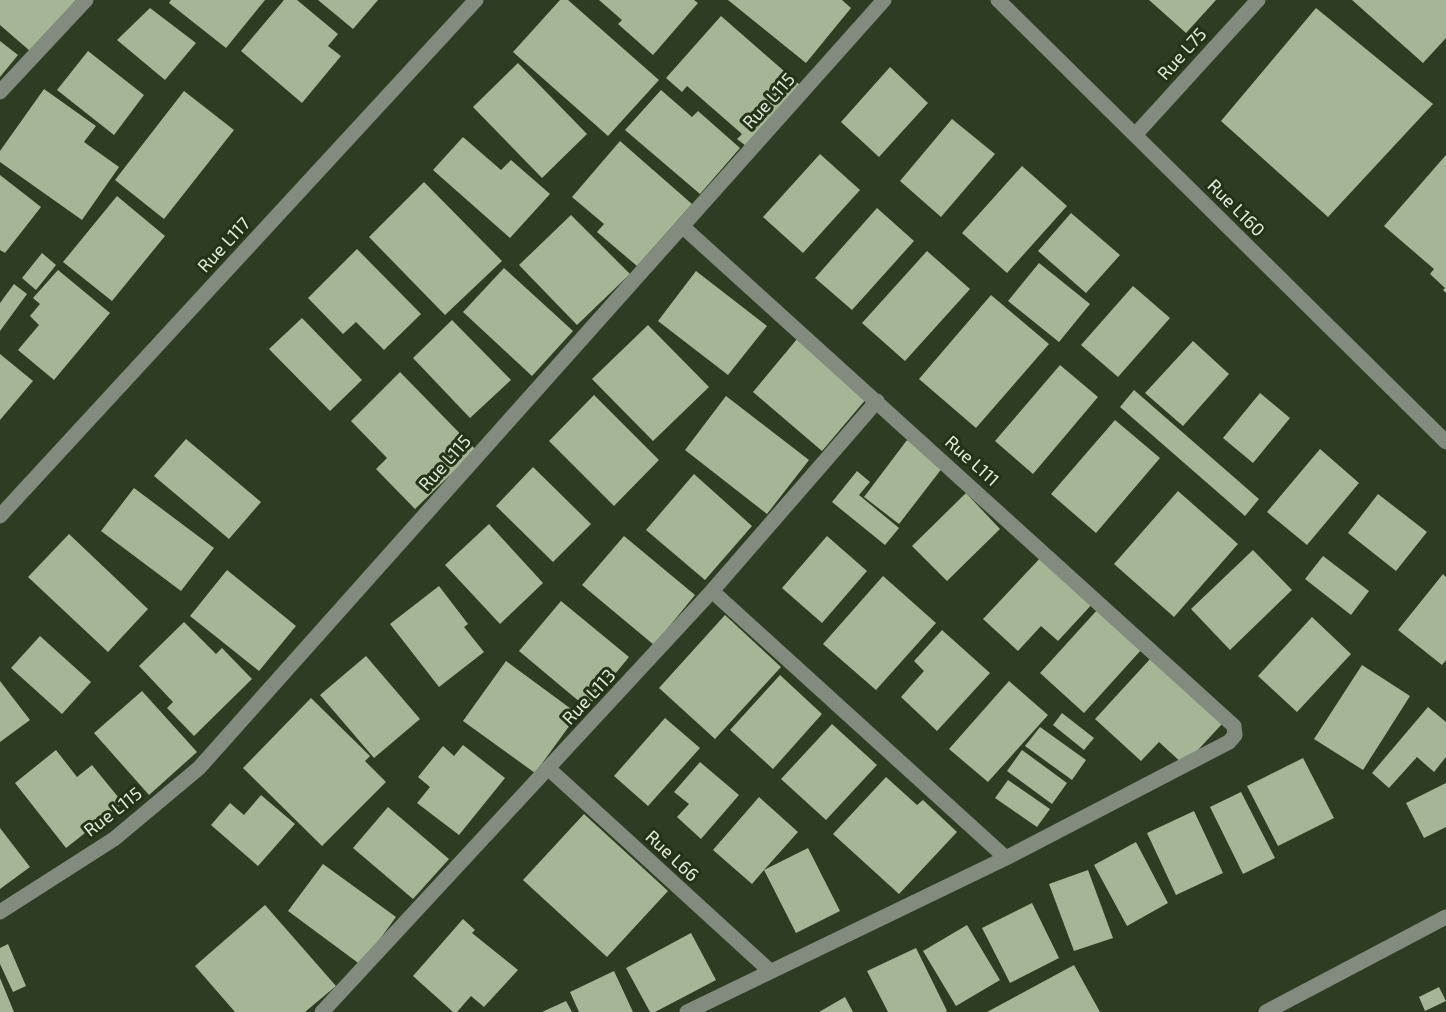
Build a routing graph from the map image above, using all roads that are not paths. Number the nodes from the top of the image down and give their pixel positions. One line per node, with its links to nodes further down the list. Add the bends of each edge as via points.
1 (86, 0): 6 (street)
2 (476, 0): 11 (street, Rue L117)
3 (884, 0): 8 (street, Rue L115)
4 (998, 0): 7 (street, Rue L160)
5 (1258, 0): 7 (street, Rue L75)
6 (0, 92)
7 (1135, 135): 10 (street, Rue L160)
8 (682, 226): 9 (street, Rue L111); 15 (street, Rue L115, via 199,768 114,839)
9 (877, 401): 12 (street, Rue L113); 14 (street, Rue L111, via 1234,726 1235,735 1229,742)
10 (1446, 442)
11 (0, 516)
12 (712, 591): 13 (street, Rue L113); 14 (street)
13 (549, 769): 17 (street, Rue L66); 18 (street, Rue L113)
14 (1006, 858): 17 (street)
15 (0, 912)
16 (1446, 918): 20 (street)
17 (770, 971): 19 (street)
18 (322, 1012)
19 (687, 1012)
20 (1266, 1012)

